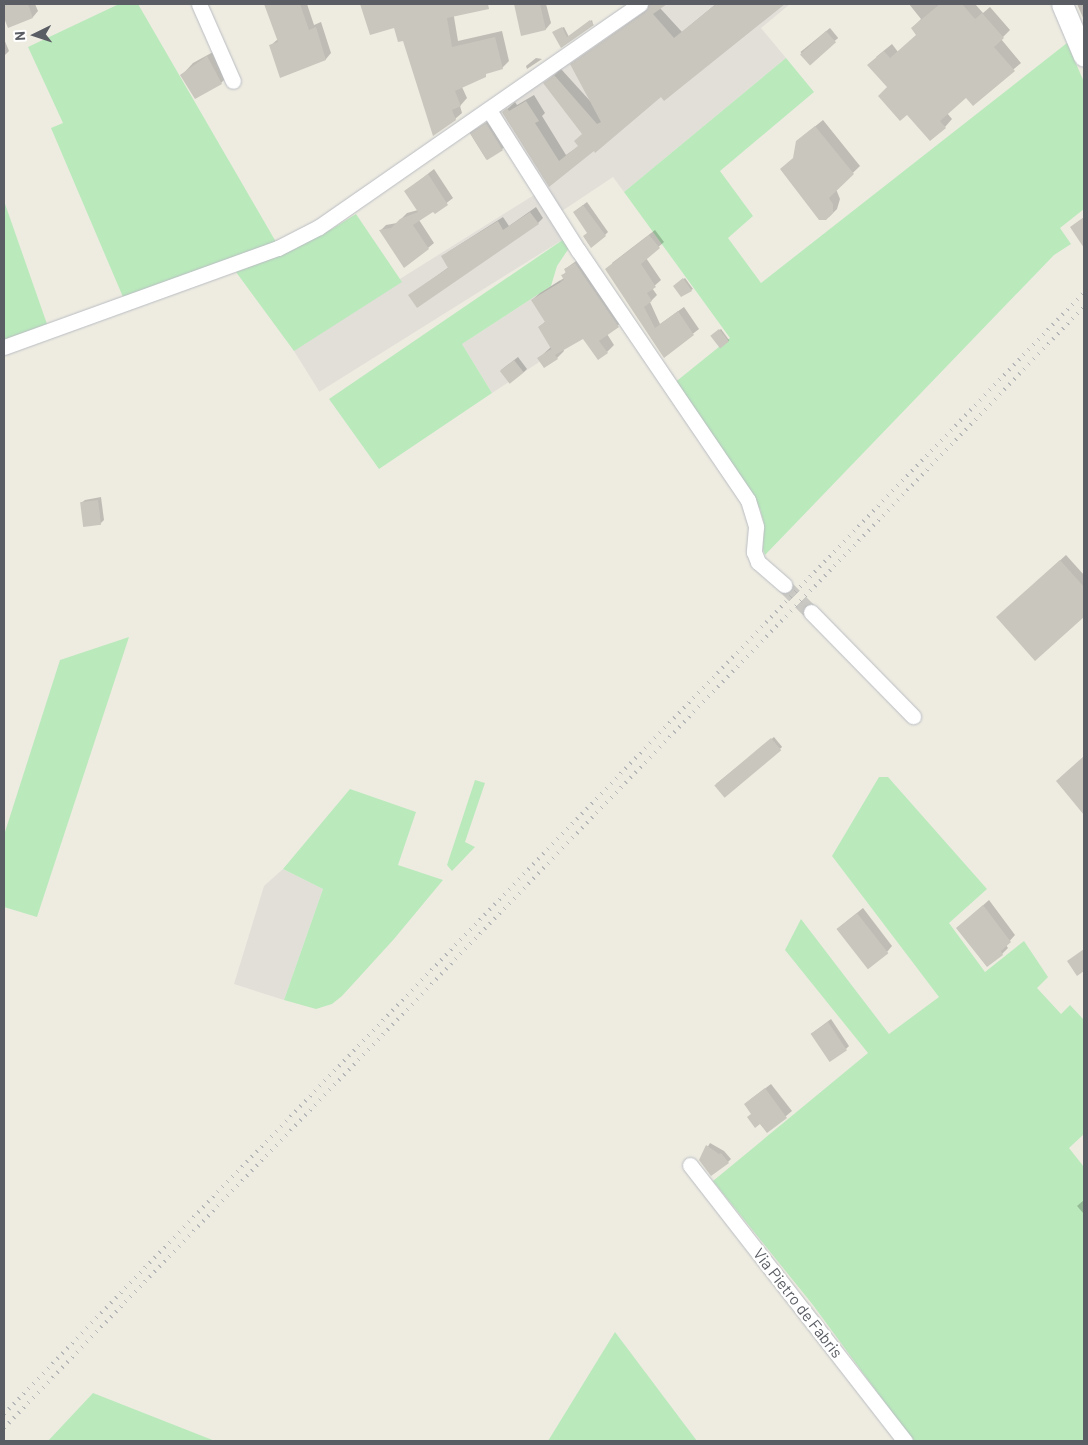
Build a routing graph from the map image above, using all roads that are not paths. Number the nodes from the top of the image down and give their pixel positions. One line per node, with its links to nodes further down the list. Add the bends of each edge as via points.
1 (199, 4): 5 (street)
2 (640, 4): 6 (street)
3 (1062, 4): 4 (main road)
4 (1084, 56)
5 (233, 81)
6 (489, 110): 7 (street, via 319,227 278,248); 8 (street, via 578,250 748,500 756,527 754,552 758,562)
7 (4, 347)
8 (784, 585)
9 (811, 612): 10 (street)
10 (913, 716)
11 (690, 1166): 12 (street, Via Pietro de Fabris)
12 (905, 1441)

